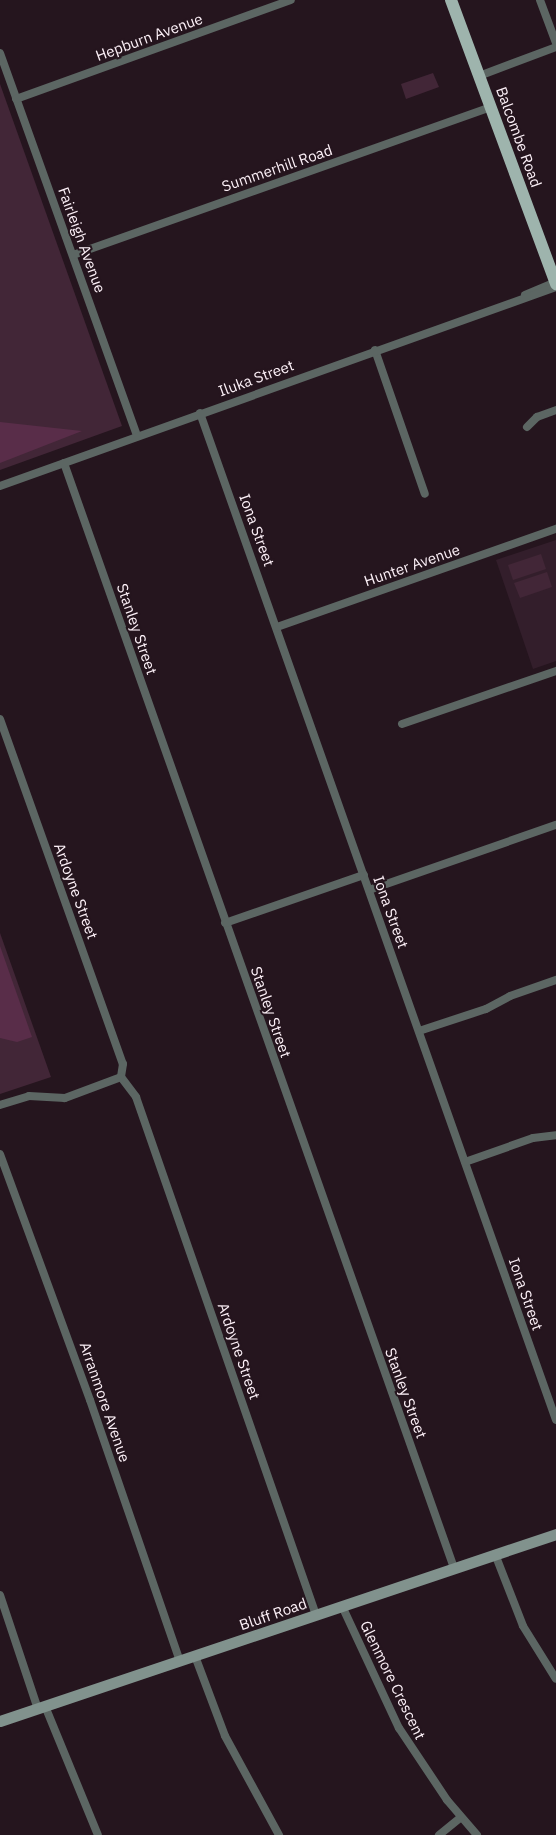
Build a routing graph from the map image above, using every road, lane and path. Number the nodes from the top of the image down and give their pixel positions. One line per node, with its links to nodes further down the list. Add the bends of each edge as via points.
1 (291, 0): 8 (street, Hepburn Avenue)
2 (451, 0): 7 (main road, Balcombe Road)
3 (540, 0): 4 (street)
4 (556, 43)
5 (556, 47): 7 (street)
6 (0, 52): 8 (street, Fairleigh Avenue)
7 (479, 76): 9 (main road, Balcombe Road)
8 (16, 99): 10 (street, Fairleigh Avenue)
9 (490, 107): 10 (street, Summerhill Road); 11 (main road, Balcombe Road)
10 (72, 255): 16 (street, Fairleigh Avenue)
11 (555, 280): 12 (street, Iluka Street, via 521,297)
12 (375, 350): 14 (street, Iluka Street); 19 (street)
13 (556, 410): 15 (street, via 540,416)
14 (200, 413): 16 (street, Iluka Street); 21 (street, Iona Street)
15 (527, 427)
16 (137, 436): 17 (street, Iluka Street)
17 (64, 463): 18 (street, Iluka Street); 28 (street, Stanley Street)
18 (0, 486)
19 (425, 494)
20 (556, 529): 21 (street, Hunter Avenue)
21 (277, 627): 26 (street, Iona Street)
22 (556, 671): 24 (street)
23 (0, 719): 31 (street, Ardoyne Street)
24 (402, 724)
25 (556, 825): 27 (street)
26 (364, 875): 27 (street, Iona Street); 28 (street)
27 (368, 890): 30 (street, Iona Street)
28 (225, 923): 39 (street, Stanley Street)
29 (556, 980): 30 (street, via 510,996 486,1009)
30 (419, 1031): 35 (street, Iona Street)
31 (123, 1075): 32 (street, via 65,1098 29,1096); 42 (street, Ardoyne Street, via 133,1085)
32 (2, 1106)
33 (556, 1135): 35 (street, via 533,1138)
34 (0, 1154): 44 (street, Arranmore Avenue, via 90,1400)
35 (465, 1162): 36 (street, Iona Street)
36 (556, 1420)
37 (556, 1534): 38 (main road, Bluff Road)
38 (495, 1554): 39 (main road, Bluff Road); 45 (street, via 523,1626)
39 (454, 1568): 41 (main road, Bluff Road)
40 (0, 1596): 46 (street)
41 (342, 1606): 42 (main road, Bluff Road); 48 (street, Glenmore Crescent, via 399,1728)
42 (316, 1615): 43 (main road, Bluff Road)
43 (194, 1656): 44 (main road, Bluff Road); 50 (street, via 225,1736)
44 (180, 1661): 46 (main road, Bluff Road)
45 (556, 1679)
46 (42, 1707): 47 (main road, Bluff Road); 49 (street)
47 (0, 1722)
48 (461, 1817): 51 (street); 52 (street, Glenmore Crescent)
49 (98, 1835)
50 (279, 1835)
51 (439, 1835)
52 (477, 1835)

